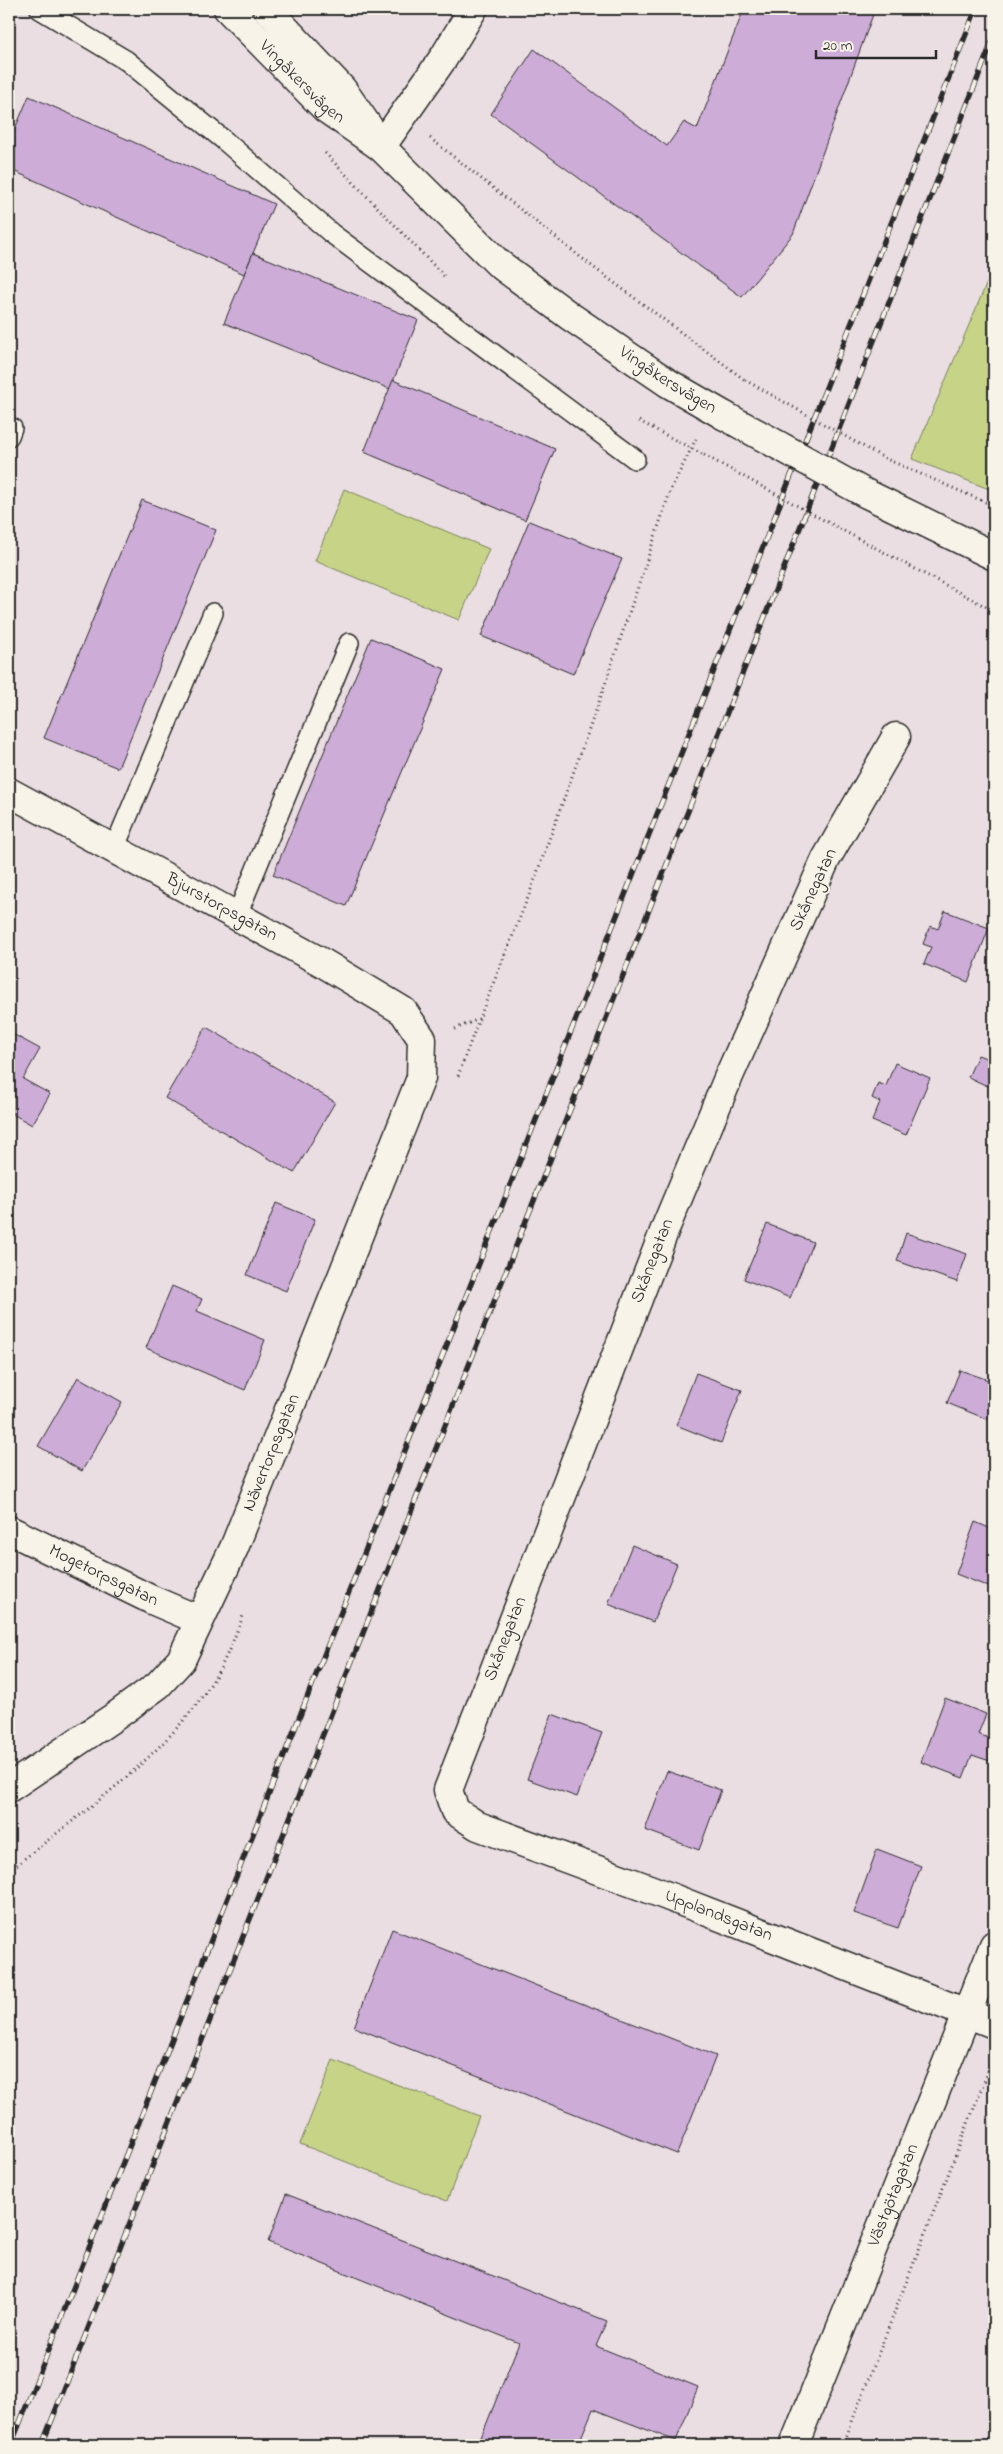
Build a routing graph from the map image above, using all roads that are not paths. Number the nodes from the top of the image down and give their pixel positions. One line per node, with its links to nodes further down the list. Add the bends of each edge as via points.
1 (40, 9): 6 (lane, via 127,61 331,233)
2 (228, 9): 5 (street, Vingåkersvägen, via 325,108)
3 (266, 9): 5 (street, Vingåkersvägen, via 342,89)
4 (473, 9): 5 (street)
5 (381, 147): 7 (street, Vingåkersvägen, bridge, via 498,263 660,377 865,493)
6 (635, 460)
7 (994, 556)
8 (213, 613): 12 (lane)
9 (349, 643): 13 (lane)
10 (896, 737): 18 (street, Skånegatan, via 826,859 704,1137 448,1790)
11 (9, 792): 12 (street, Bjurstorpsgatan)
12 (114, 849): 13 (street, Bjurstorpsgatan)
13 (237, 915): 14 (street, Bjurstorpsgatan, via 403,1011)
14 (422, 1039): 16 (street, Nävertorpsgatan, via 421,1078 234,1548)
15 (9, 1530): 16 (street, Mogetorpsgatan)
16 (199, 1620): 17 (street, Nävertorpsgatan, via 181,1660 158,1684)
17 (9, 1788)
18 (452, 1801): 20 (street, Upplandsgatan, via 455,1811 478,1826 652,1890)
19 (994, 1945): 20 (street, Västgötagatan)
20 (968, 2015): 21 (street, Upplandsgatan); 22 (street, Västgötagatan)
21 (994, 2024)
22 (794, 2445)

